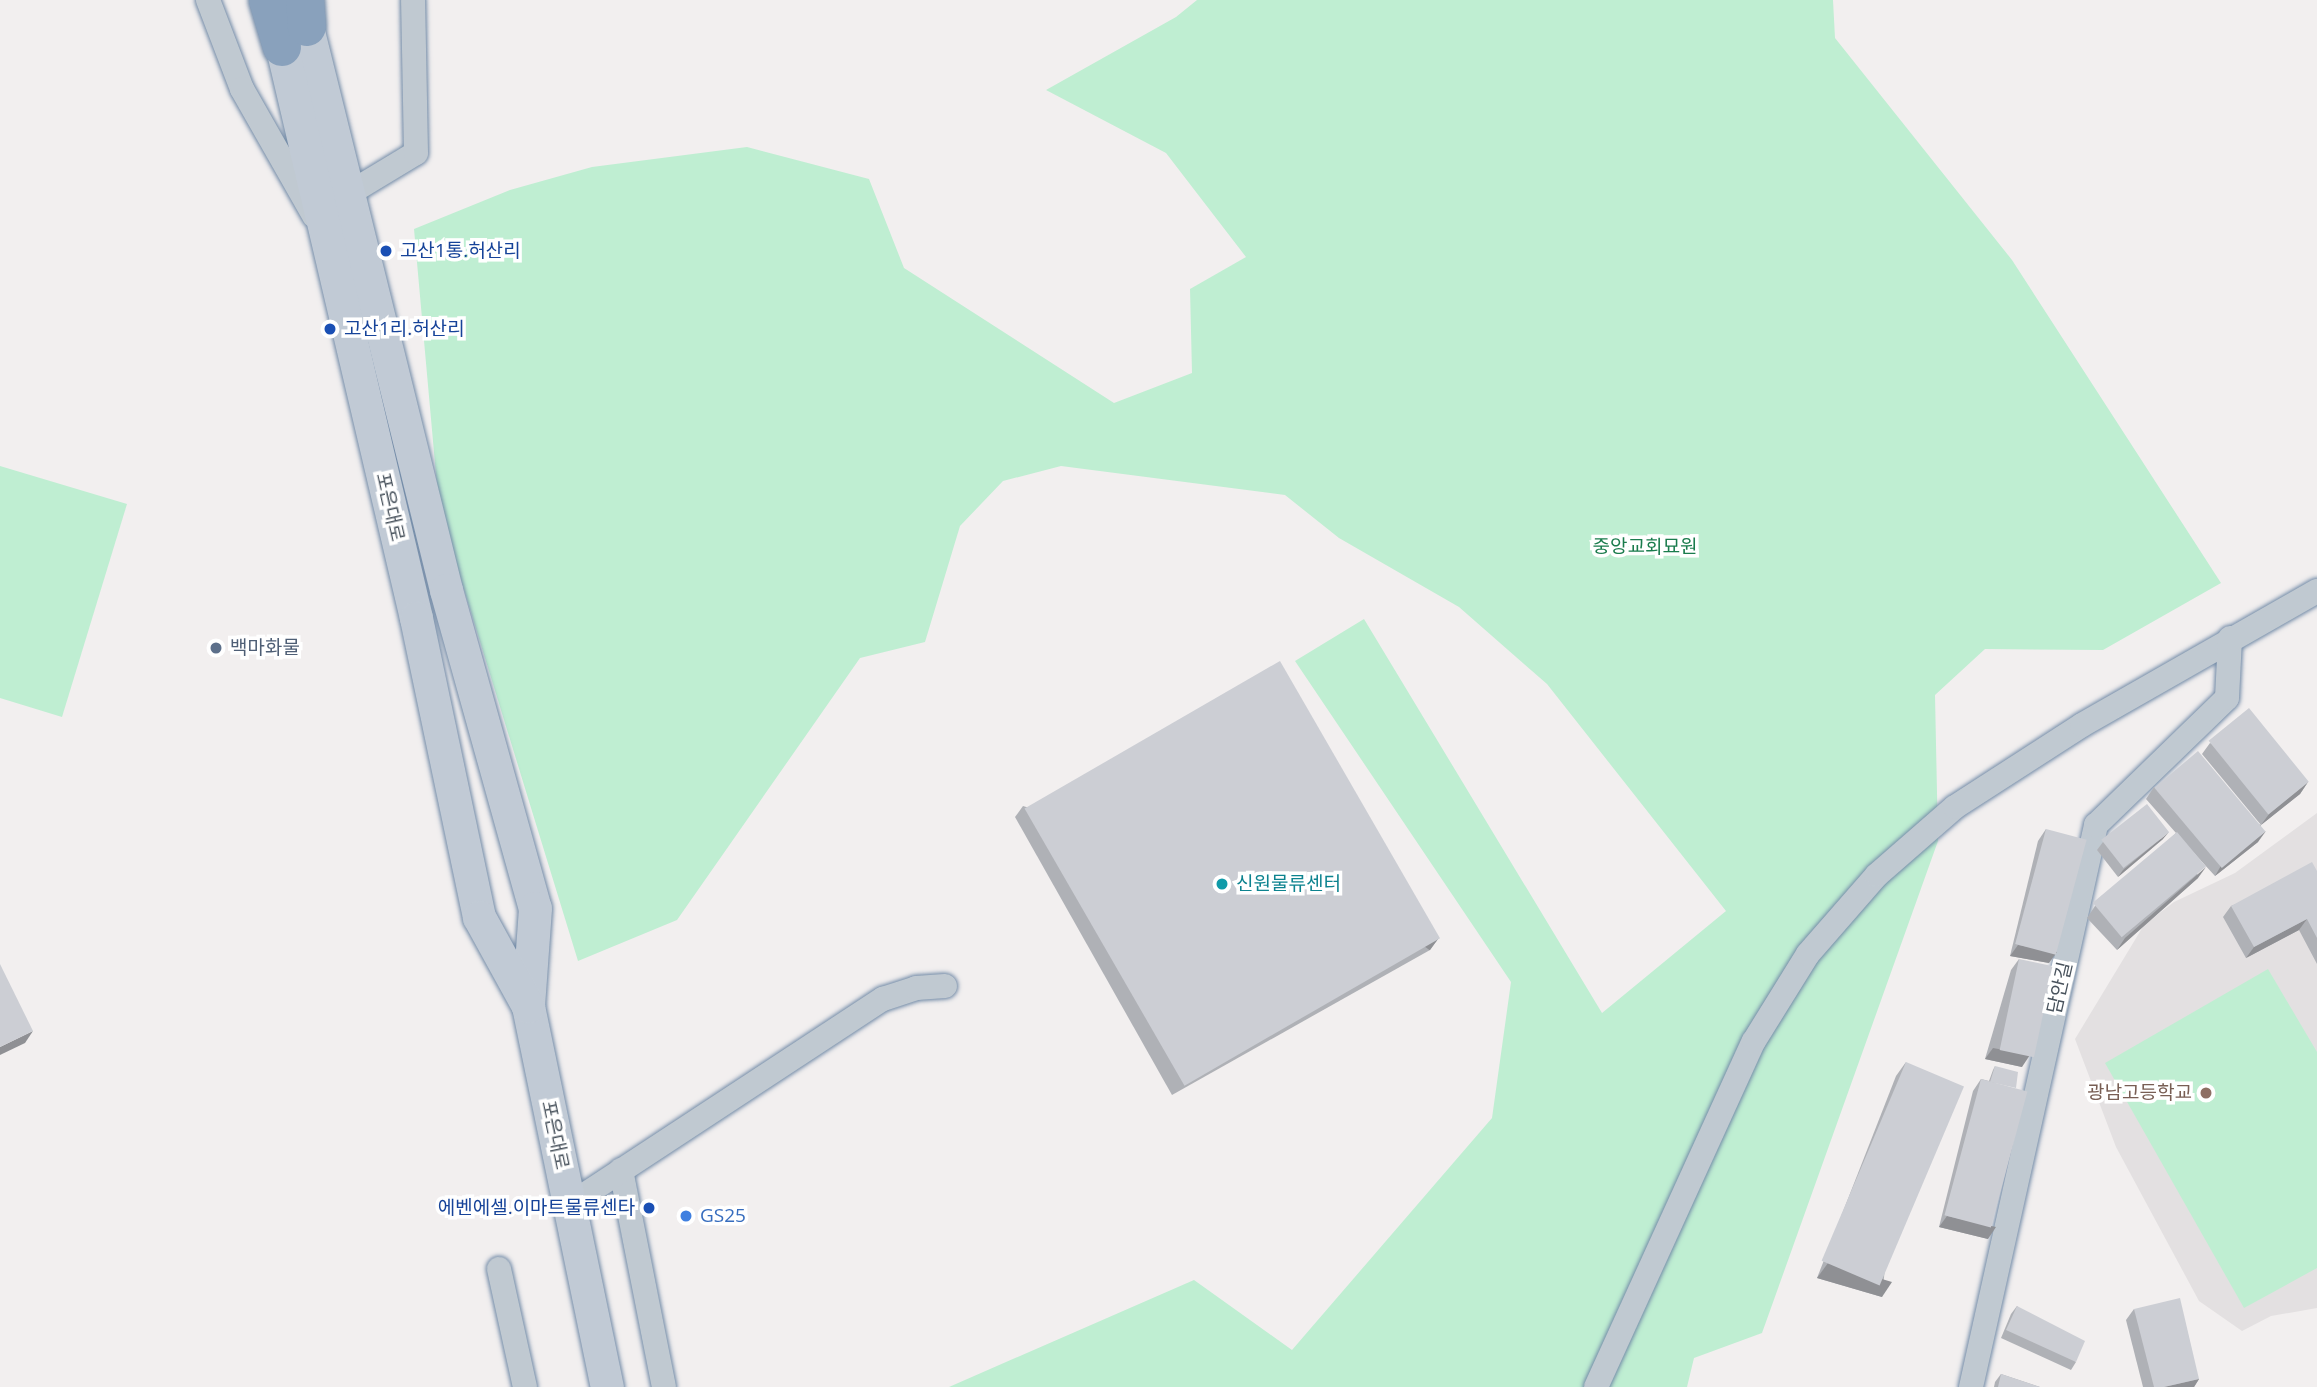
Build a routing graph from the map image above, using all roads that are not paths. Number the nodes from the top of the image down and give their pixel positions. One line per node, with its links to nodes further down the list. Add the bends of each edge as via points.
1 (208, 0): 6 (street, via 242,89)
2 (269, 0): 4 (highway)
3 (413, 0): 5 (street, via 416,153)
4 (298, 19): 5 (street, 포은대로); 6 (street, 포은대로)
5 (348, 194): 10 (street, 포은대로, via 446,590 535,908)
6 (324, 235): 10 (street, 포은대로, via 416,618 479,917)
7 (2317, 591): 8 (street)
8 (2230, 638): 17 (street, via 1955,807 1877,875 1808,954 1754,1041); 18 (street, 담안길, via 2227,698 2096,825)
9 (945, 986): 11 (street, via 916,988 883,999)
10 (528, 1006): 12 (street, 포은대로)
11 (621, 1170): 12 (street); 16 (street)
12 (569, 1205): 15 (street, 포은대로)
13 (499, 1269): 14 (street)
14 (525, 1387)
15 (607, 1387)
16 (664, 1387)
17 (1597, 1387)
18 (1971, 1387)

